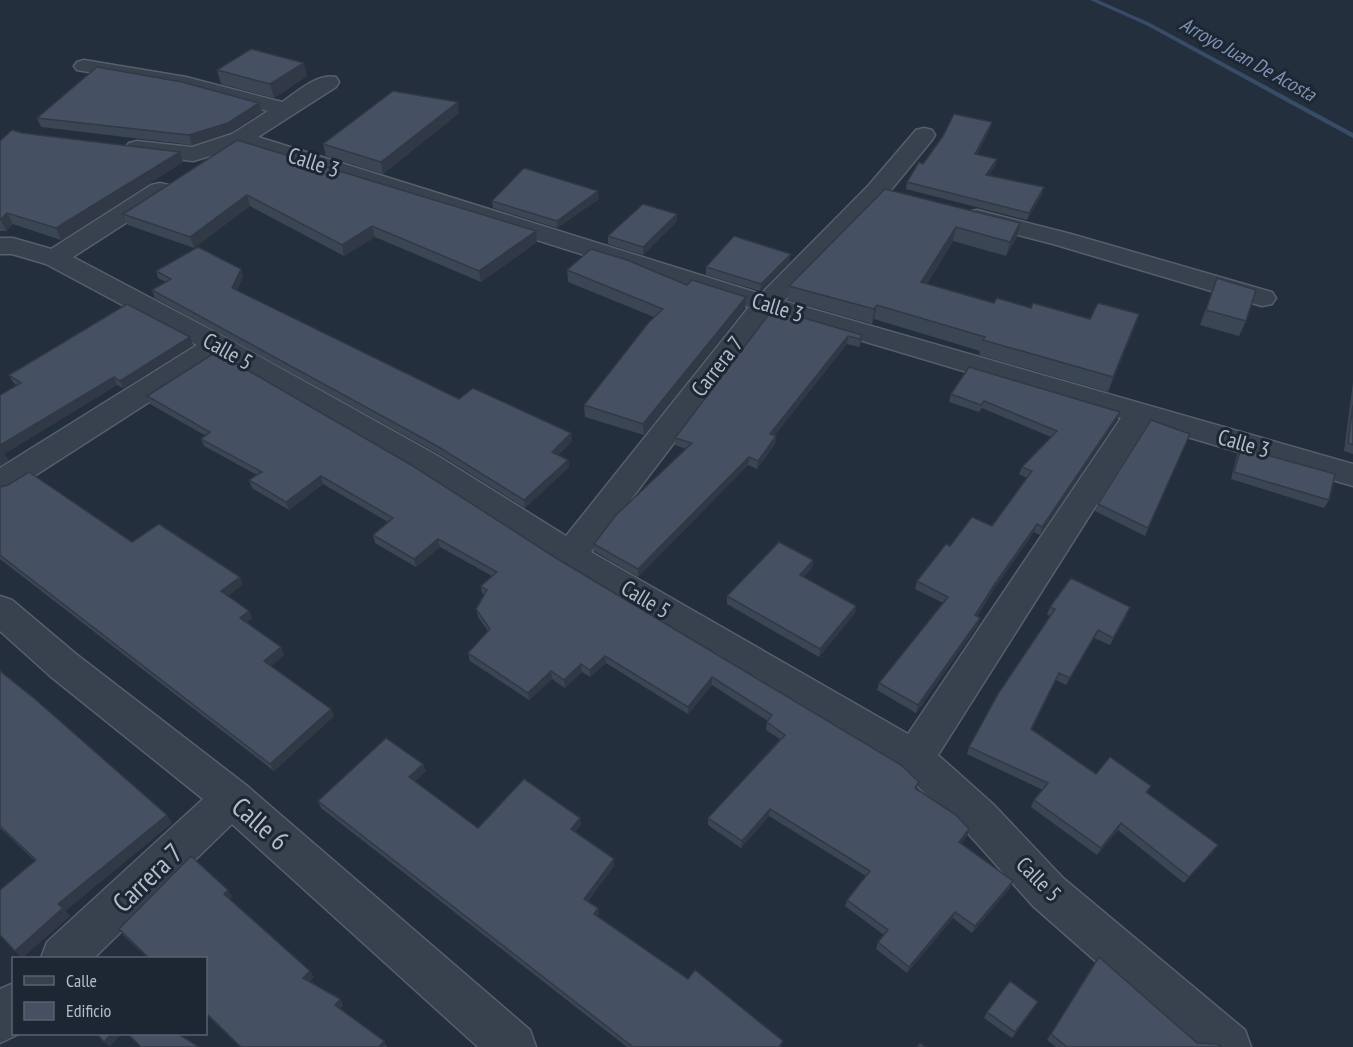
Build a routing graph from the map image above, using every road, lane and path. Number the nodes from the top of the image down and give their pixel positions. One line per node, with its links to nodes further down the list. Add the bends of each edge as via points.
1 (84, 66): 3 (street, via 186,83)
2 (328, 82): 3 (street)
3 (284, 109): 5 (street)
4 (924, 135): 11 (street, Carrera 7, via 888,194)
5 (239, 139): 6 (street, via 192,154); 9 (street); 11 (street, Calle 3)
6 (110, 145)
7 (958, 212): 10 (street)
8 (0, 246): 9 (street, Calle 5)
9 (55, 258): 12 (street, Calle 5)
10 (1262, 298)
11 (765, 304): 13 (street, Calle 3); 16 (street, Carrera 7)
12 (218, 345): 15 (street); 16 (street, Calle 5, via 427,464)
13 (1140, 412): 14 (street, Calle 3); 18 (street)
14 (1353, 475)
15 (0, 483)
16 (570, 555): 18 (street, Calle 5)
17 (0, 610): 19 (street, Calle 6, via 63,665)
18 (914, 758): 24 (street, Calle 5, via 979,817 1048,891)
19 (232, 798): 20 (street, Carrera 7); 23 (street, Calle 6)
20 (64, 957)
21 (12, 1008): 22 (street)
22 (0, 1020)
23 (513, 1047)
24 (1228, 1047)

